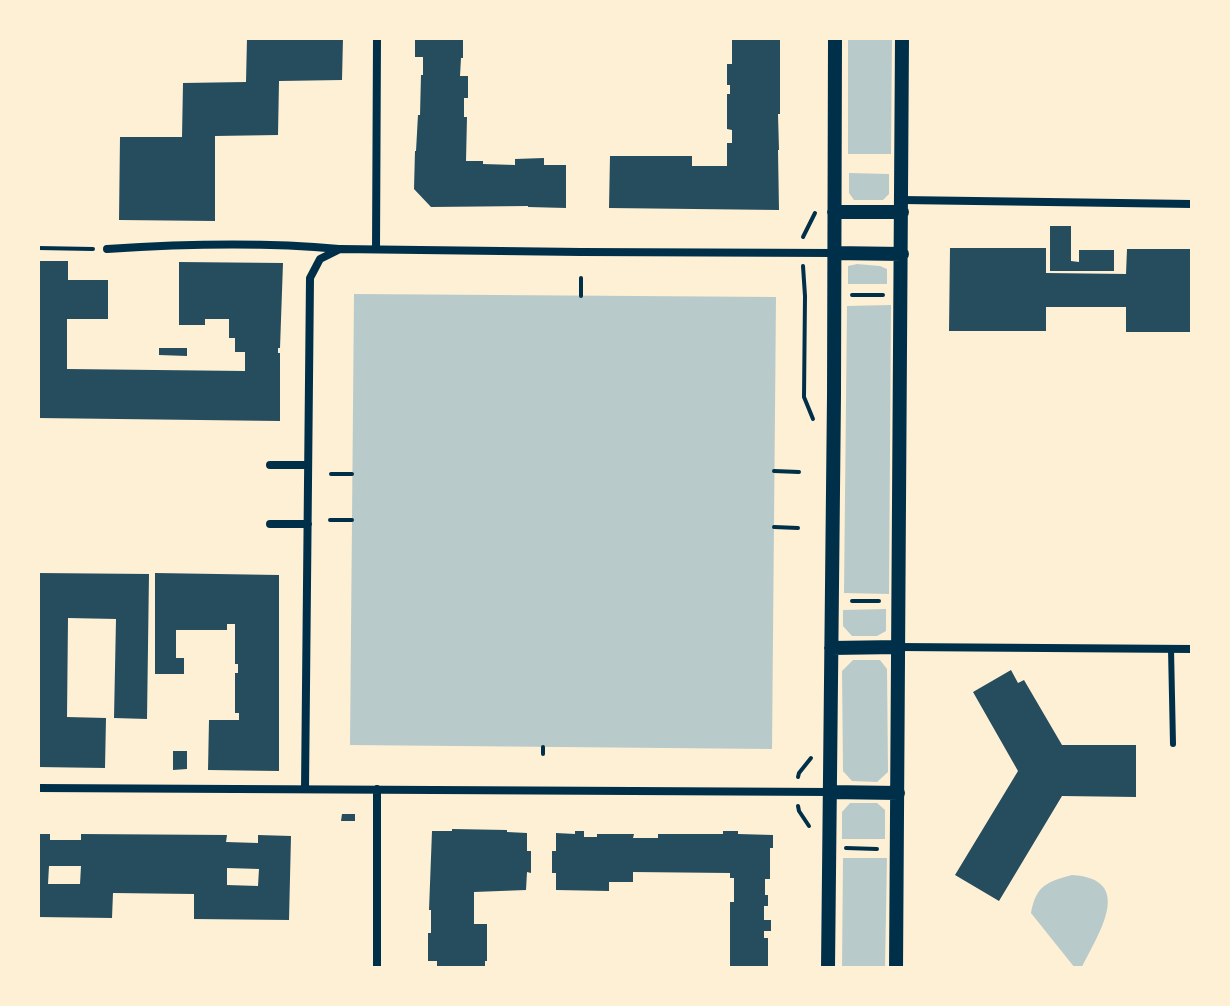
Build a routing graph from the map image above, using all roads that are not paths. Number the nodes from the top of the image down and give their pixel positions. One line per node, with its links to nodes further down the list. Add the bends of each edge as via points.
1 (377, 38): 9 (street)
2 (835, 38): 6 (street)
3 (903, 39): 5 (street)
4 (1192, 204): 5 (street)
5 (902, 206): 6 (street); 11 (street)
6 (834, 212): 10 (street)
7 (107, 249): 8 (street, via 186,244)
8 (340, 249): 9 (street); 13 (street, via 320,259 310,278)
9 (376, 249): 10 (street)
10 (834, 253): 11 (street); 17 (street)
11 (902, 254): 16 (street)
12 (270, 465): 13 (street)
13 (308, 465): 15 (street)
14 (270, 524): 15 (street)
15 (308, 524): 22 (street)
16 (898, 647): 17 (street); 18 (street); 25 (street)
17 (831, 648): 24 (street)
18 (1171, 649): 19 (street); 20 (lane)
19 (1192, 649)
20 (1173, 744)
21 (38, 788): 22 (street)
22 (305, 789): 23 (street)
23 (377, 789): 24 (street); 26 (street)
24 (830, 792): 25 (street); 27 (street)
25 (898, 793): 28 (street)
26 (377, 968)
27 (828, 968)
28 (896, 968)

